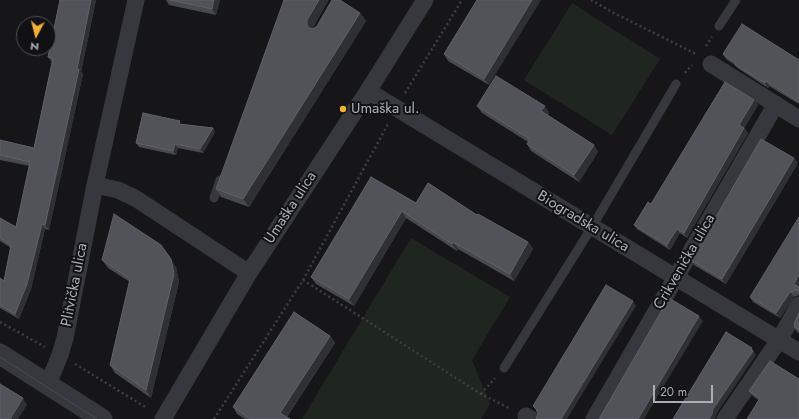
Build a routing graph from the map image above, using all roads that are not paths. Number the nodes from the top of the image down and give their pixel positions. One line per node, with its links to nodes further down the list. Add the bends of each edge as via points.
1 (136, 0): 11 (street, Plitvička ulica)
2 (425, 0): 7 (street, Umaška ulica)
3 (736, 0): 4 (lane)
4 (720, 26)
5 (711, 64): 8 (street)
6 (676, 84): 13 (lane)
7 (368, 91): 13 (street, Biogradska ulica); 14 (street, Umaška ulica)
8 (776, 104): 9 (street); 15 (street, Crikvenička ulica)
9 (799, 119)
10 (224, 168): 12 (lane)
11 (95, 184): 14 (street, via 135,198); 21 (street, Plitvička ulica, via 65,338)
12 (214, 198)
13 (592, 227): 15 (street, Biogradska ulica); 20 (lane)
14 (249, 273): 23 (street, Umaška ulica)
15 (676, 278): 17 (street, Biogradska ulica); 24 (street, Crikvenička ulica)
16 (799, 305): 17 (street)
17 (779, 340): 18 (street, Biogradska ulica); 25 (street)
18 (799, 352)
19 (0, 354): 21 (street)
20 (504, 368)
21 (48, 384): 22 (street)
22 (102, 419)
23 (163, 419)
24 (594, 419)
25 (726, 419)

